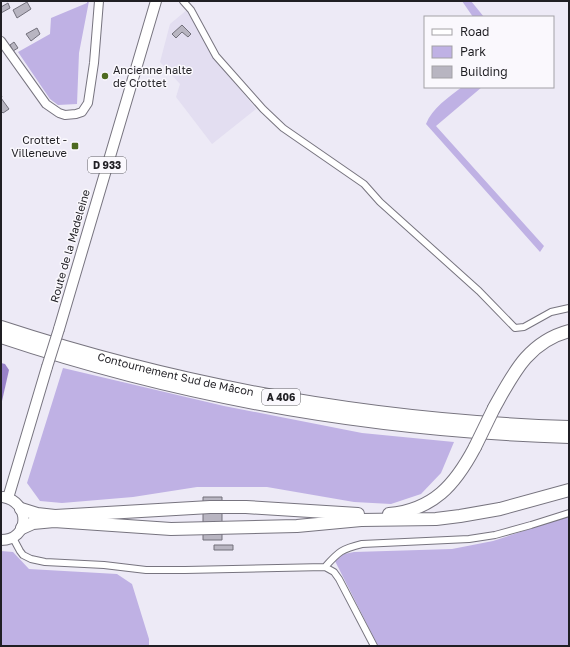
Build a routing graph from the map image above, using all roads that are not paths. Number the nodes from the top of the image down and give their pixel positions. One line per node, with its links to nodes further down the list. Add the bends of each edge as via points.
1 (99, 1): 4 (street, via 88,103 82,112 59,114 46,104)
2 (156, 1): 12 (main road, Route de la Madeleine / D 933, bridge, via 48,367)
3 (183, 1): 5 (street, via 191,10 216,56 262,109 283,128 364,184 515,328 524,327 550,312)
4 (1, 41)
5 (569, 308)
6 (1, 327): 9 (highway, Contournement Sud de Mâcon / A 406, via 57,345 146,368 301,401 416,416)
7 (569, 331): 13 (highway, bridge, via 546,340 527,356 511,378 458,476 436,498 414,509 394,514 365,514 210,507 55,516)
8 (1, 337): 10 (highway, Contournement Sud de Mâcon / A 406, via 49,353 150,379 270,405 413,426)
9 (569, 427)
10 (569, 437)
11 (569, 490): 15 (highway, via 494,510 436,519 171,529 54,521 33,523)
12 (4, 498): 13 (main road, via 18,504)
13 (21, 509): 15 (main road, via 24,520)
14 (569, 513): 18 (street, via 495,535 469,539 362,544 345,548)
15 (22, 528): 16 (main road)
16 (13, 538): 17 (main road); 18 (street, via 23,555 45,562 146,570)
17 (1, 540)
18 (325, 567): 19 (street, via 334,572 339,579)
19 (374, 646)

